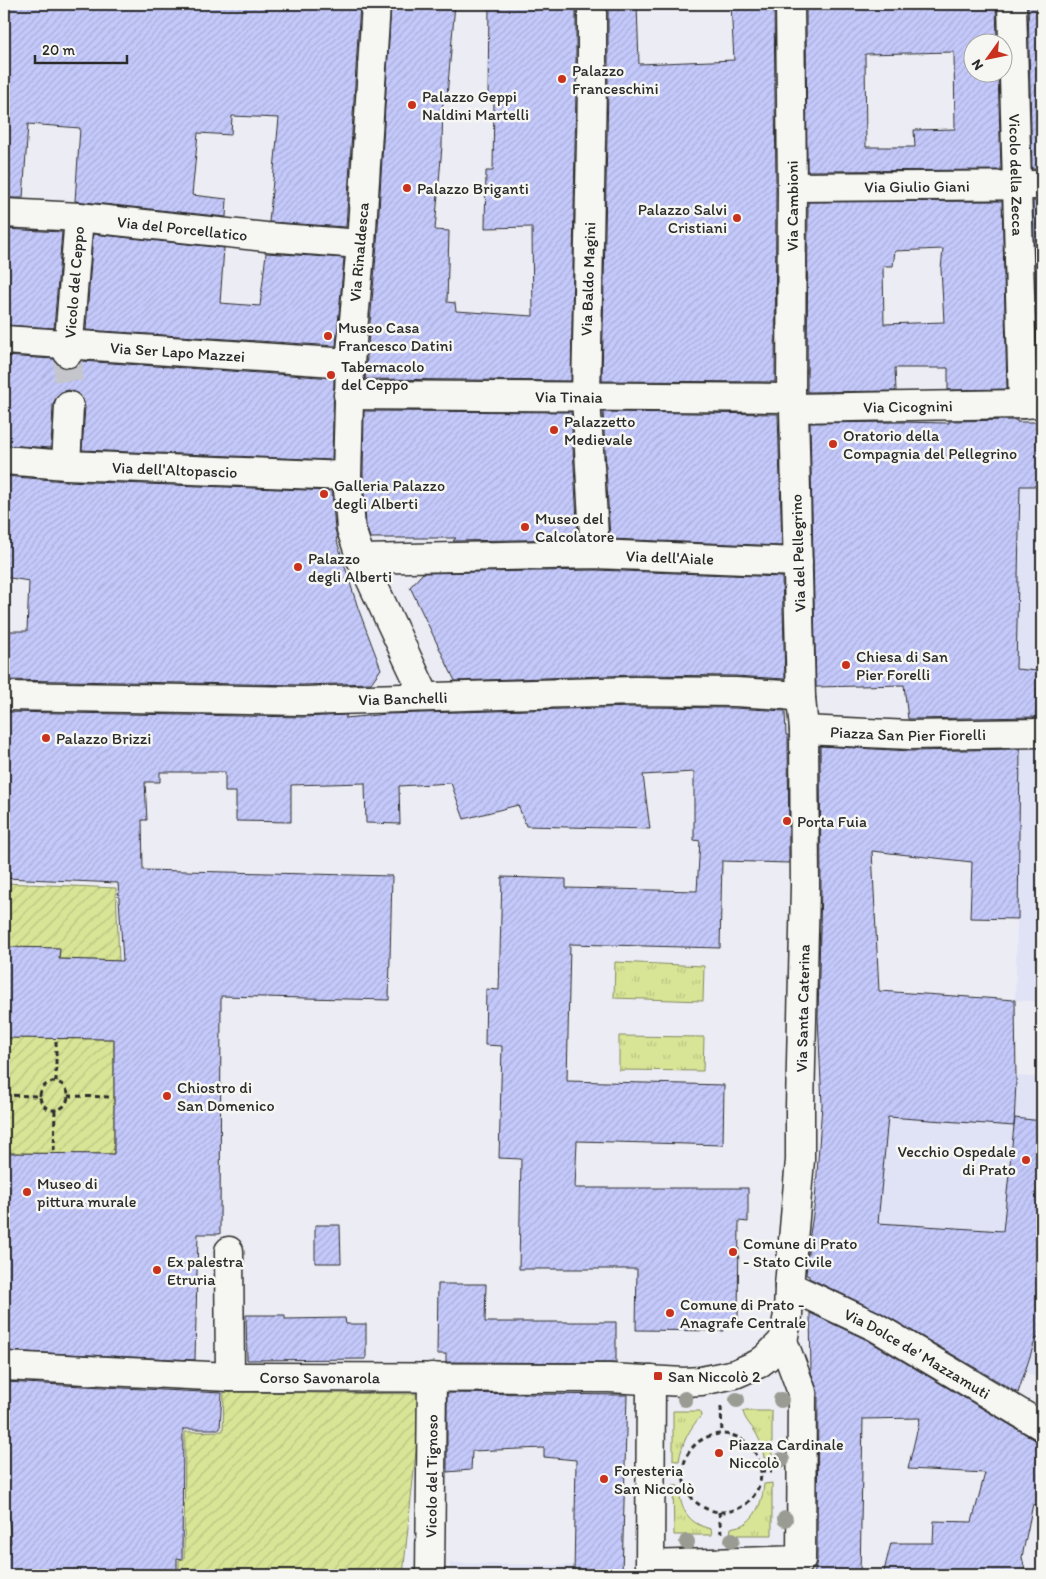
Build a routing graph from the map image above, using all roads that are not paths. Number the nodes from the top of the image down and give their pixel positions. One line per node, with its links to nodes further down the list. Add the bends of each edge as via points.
1 (376, 4): 9 (street, Via Rinaldesca)
2 (592, 4): 14 (street, Via Baldo Magini)
3 (790, 4): 6 (street, Via Cambioni)
4 (1012, 4): 5 (street, Vicolo della Zecca)
5 (1029, 184): 6 (street, Via Giulio Giani); 16 (street, Vicolo della Zecca, via 1022,347)
6 (792, 187): 15 (street, Via Cambioni)
7 (4, 213): 8 (street, Via del Porcellatico)
8 (78, 217): 9 (street, Via del Porcellatico); 11 (street, Vicolo del Ceppo)
9 (361, 244): 12 (street, Via Rinaldesca)
10 (4, 340): 11 (street, Via Ser Lapo Mazzei)
11 (68, 349): 12 (street, Via Ser Lapo Mazzei)
12 (350, 363): 13 (street, Via Rinaldesca)
13 (348, 395): 14 (street, Via Tinaia); 20 (street, Via Rinaldesca)
14 (586, 397): 15 (street, Via Tinaia); 21 (street, Via Baldo Magini)
15 (792, 403): 16 (street, Via Cicognini); 23 (street, Via del Pellegrino)
16 (1032, 404)
17 (69, 406): 19 (street)
18 (4, 460): 19 (street, Via dell'Altopascio)
19 (66, 466): 20 (street, Via dell'Altopascio)
20 (347, 476): 22 (street, Via Rinaldesca, via 351,528)
21 (595, 554): 22 (street, Via dell'Aiale); 23 (street, Via dell'Aiale)
22 (361, 559): 25 (street, Via Rinaldesca)
23 (798, 562): 26 (street, Via del Pellegrino)
24 (4, 696): 25 (street, Via Banchelli, via 260,701)
25 (425, 696): 26 (street, Via Banchelli, via 635,691 735,692)
26 (801, 698): 27 (street)
27 (804, 730): 28 (street, Piazza San Pier Fiorelli, via 919,735); 30 (street, Via Santa Caterina, via 800,1160)
28 (1042, 733)
29 (228, 1251): 33 (street)
30 (789, 1286): 31 (street); 36 (street, Via Dolce de' Mazzamuti, via 874,1326)
31 (783, 1341): 35 (street, via 758,1364 735,1374 701,1381); 35 (street, via 802,1392 801,1560 650,1564)
32 (4, 1366): 33 (street, Corso Savonarola)
33 (230, 1376): 34 (street, Corso Savonarola)
34 (432, 1377): 35 (street, Corso Savonarola); 37 (street, Vicolo del Tignoso)
35 (644, 1380)
36 (1042, 1426)
37 (430, 1575)

